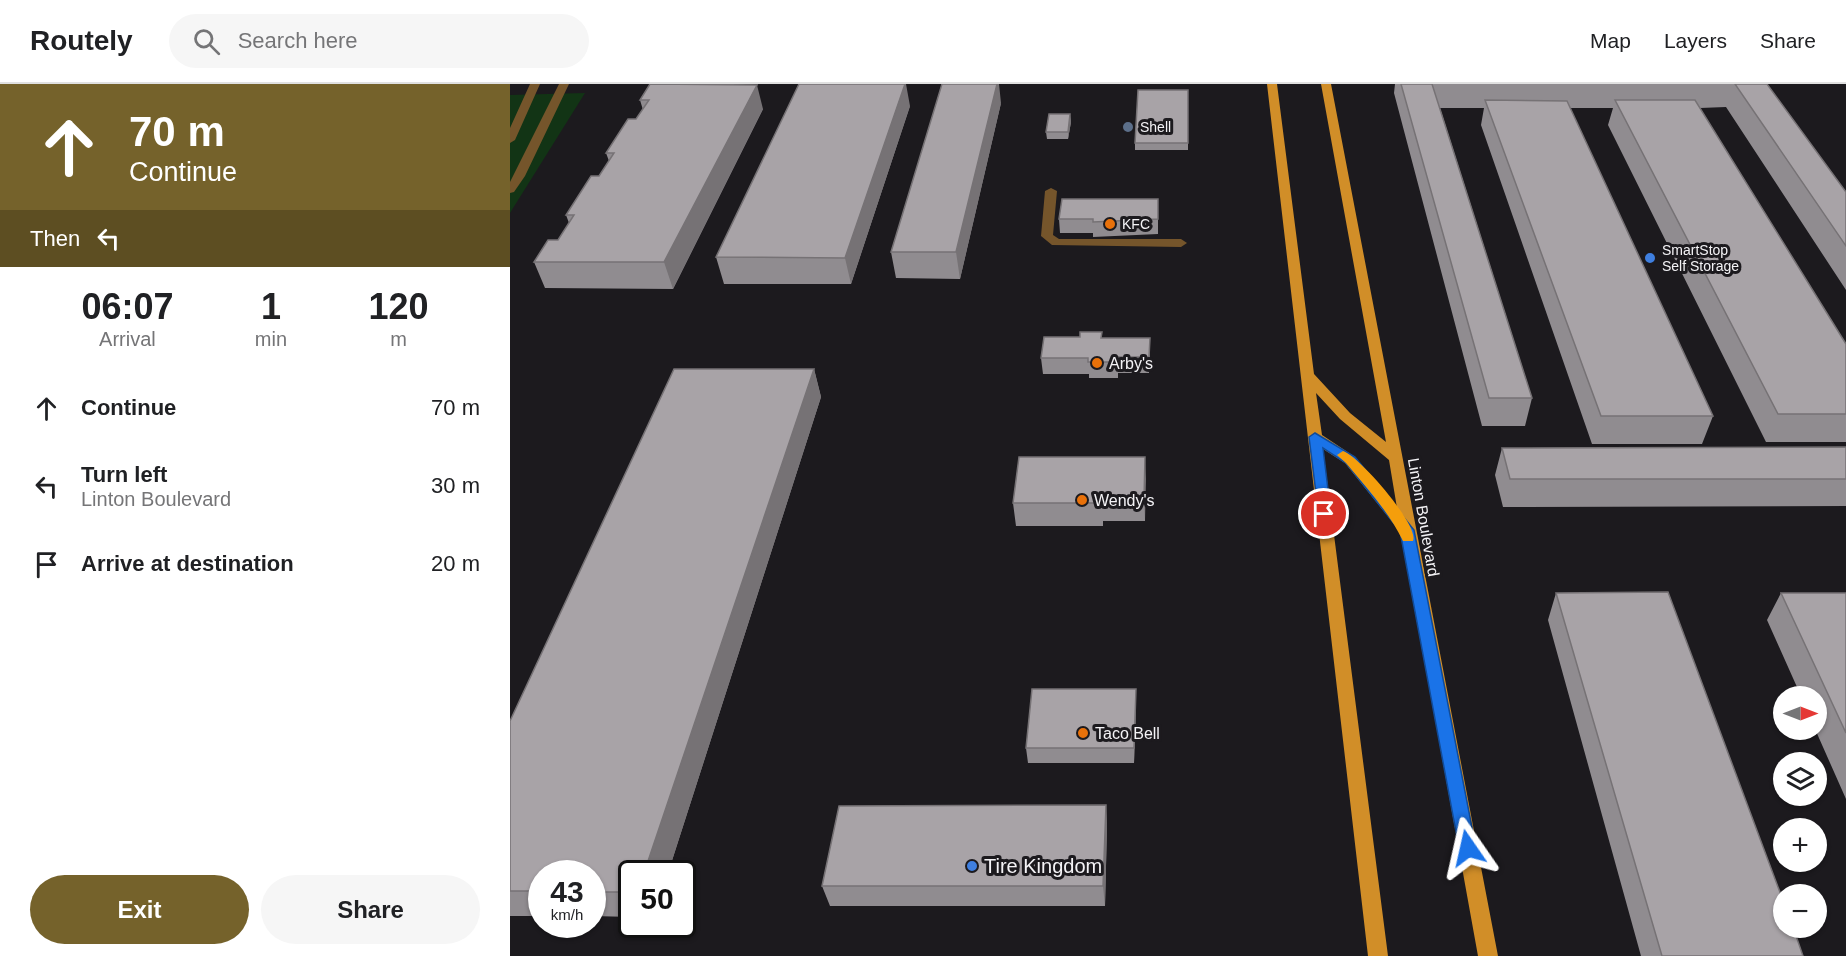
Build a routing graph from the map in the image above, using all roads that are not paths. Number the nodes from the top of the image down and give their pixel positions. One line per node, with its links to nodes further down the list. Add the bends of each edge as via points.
1 (535, 84): 5 (lane)
2 (564, 84): 6 (lane)
3 (1272, 84): 9 (main road)
4 (1326, 84): 11 (main road, Linton Boulevard)
5 (510, 140)
6 (510, 190)
7 (1051, 191): 8 (lane, via 1047,236 1056,243)
8 (1181, 243)
9 (1307, 375): 10 (main road); 11 (main road, via 1346,416)
10 (1315, 437): 12 (main road, via 1350,460); 13 (main road)
11 (1394, 457): 12 (main road, Linton Boulevard)
12 (1407, 530): 14 (main road, Linton Boulevard)
13 (1378, 956)
14 (1488, 956)

